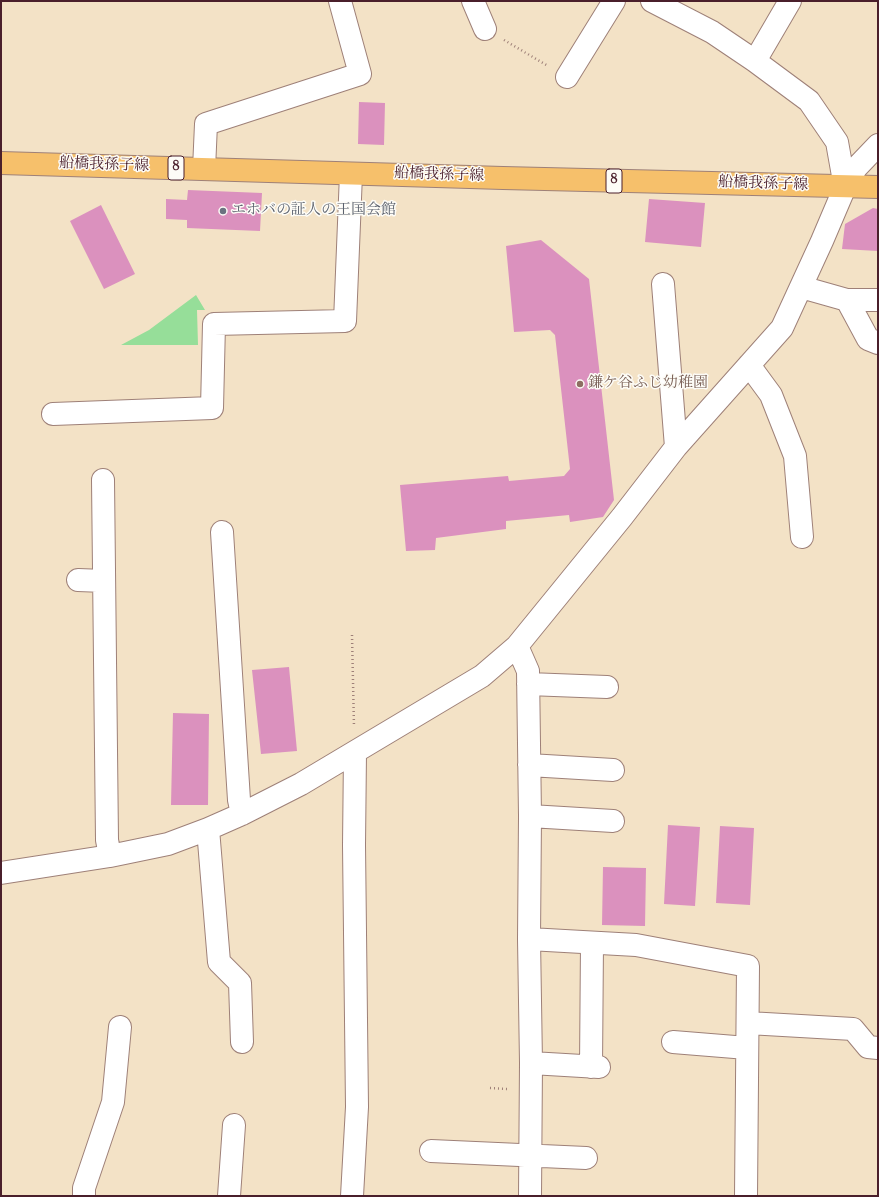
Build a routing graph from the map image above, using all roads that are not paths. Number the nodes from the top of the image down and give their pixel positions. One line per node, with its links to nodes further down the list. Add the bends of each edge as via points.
1 (340, 1): 11 (street, via 360,74 206,124)
2 (474, 1): 6 (street)
3 (614, 1): 8 (street)
4 (652, 1): 7 (street, via 712,32)
5 (790, 1): 7 (street)
6 (485, 29)
7 (755, 60): 13 (street, via 809,101 837,142)
8 (567, 78)
9 (878, 144): 13 (street, via 856,168)
10 (1, 163): 11 (main road, 船橋我孫子線 / 8)
11 (204, 169): 12 (main road, 船橋我孫子線 / 8)
12 (351, 174): 13 (main road, 船橋我孫子線 / 8); 21 (street, via 345,321 214,324 212,408)
13 (845, 186): 14 (main road, 船橋我孫子線 / 8); 16 (street)
14 (878, 187)
15 (663, 284): 22 (street)
16 (801, 287): 17 (street); 20 (street, via 782,328)
17 (847, 300): 18 (street); 19 (street, via 868,339)
18 (878, 300)
19 (878, 343)
20 (749, 365): 22 (street); 25 (street, via 771,395 795,456)
21 (54, 414)
22 (676, 447): 28 (street)
23 (103, 480): 27 (street)
24 (222, 532): 34 (street, via 239,800)
25 (802, 537)
26 (78, 580): 27 (street)
27 (104, 581): 38 (street, via 107,840)
28 (517, 646): 29 (street, via 528,671); 31 (street, via 482,676)
29 (528, 684): 30 (street); 32 (street)
30 (606, 687)
31 (355, 753): 34 (street); 55 (street, via 356,1107)
32 (529, 765): 33 (street); 35 (street)
33 (613, 770)
34 (242, 814): 37 (street)
35 (530, 816): 36 (street); 40 (street)
36 (614, 820)
37 (208, 829): 38 (street, via 168,844); 44 (street, via 219,962 240,983)
38 (110, 856): 39 (street)
39 (1, 874)
40 (529, 939): 41 (street); 48 (street)
41 (592, 943): 42 (street, via 636,945 748,966); 48 (street, via 595,1067)
42 (748, 1023): 46 (street); 47 (street, via 853,1029 868,1048)
43 (120, 1026): 53 (street, via 112,1102 84,1188)
44 (242, 1042)
45 (673, 1042): 46 (street)
46 (747, 1048): 57 (street)
47 (878, 1048)
48 (531, 1063): 51 (street)
49 (234, 1124): 54 (street)
50 (431, 1151): 51 (street)
51 (531, 1156): 52 (street); 56 (street)
52 (586, 1158)
53 (84, 1196)
54 (229, 1196)
55 (352, 1196)
56 (530, 1196)
57 (746, 1196)

